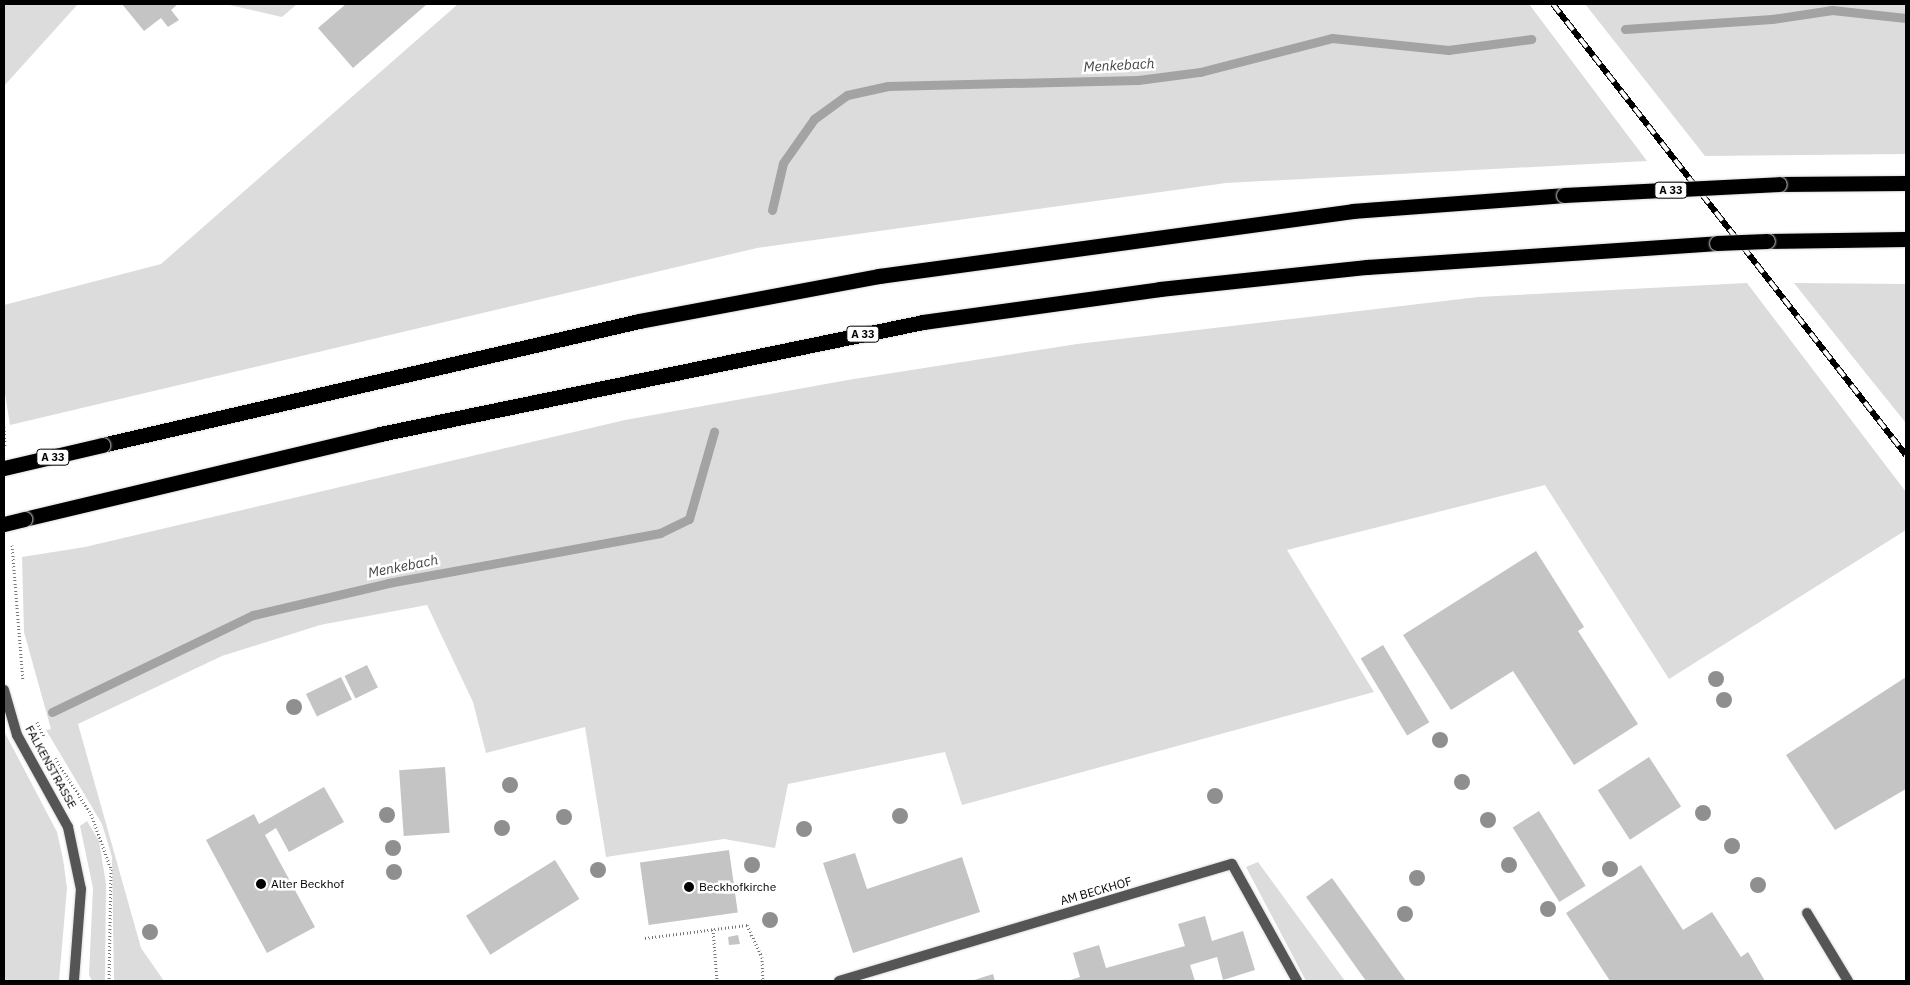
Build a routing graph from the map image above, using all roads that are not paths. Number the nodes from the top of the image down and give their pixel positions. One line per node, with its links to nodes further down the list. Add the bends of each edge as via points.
1 (1906, 183): 3 (highway, A 33, bridge, via 1779,184 1564,195 1353,211 879,276 639,321 102,445)
2 (1906, 239): 4 (highway, A 33, bridge, via 1717,243 1367,267 1160,289 923,322 389,432 24,519)
3 (5, 462)
4 (8, 528)
5 (4, 690): 7 (street, FALKENSTRASSE, via 17,735 68,827 81,917)
6 (1807, 914): 10 (street)
7 (74, 981)
8 (839, 981): 9 (street, AM BECKHOF, via 1232,864)
9 (1297, 981)
10 (1848, 981)

